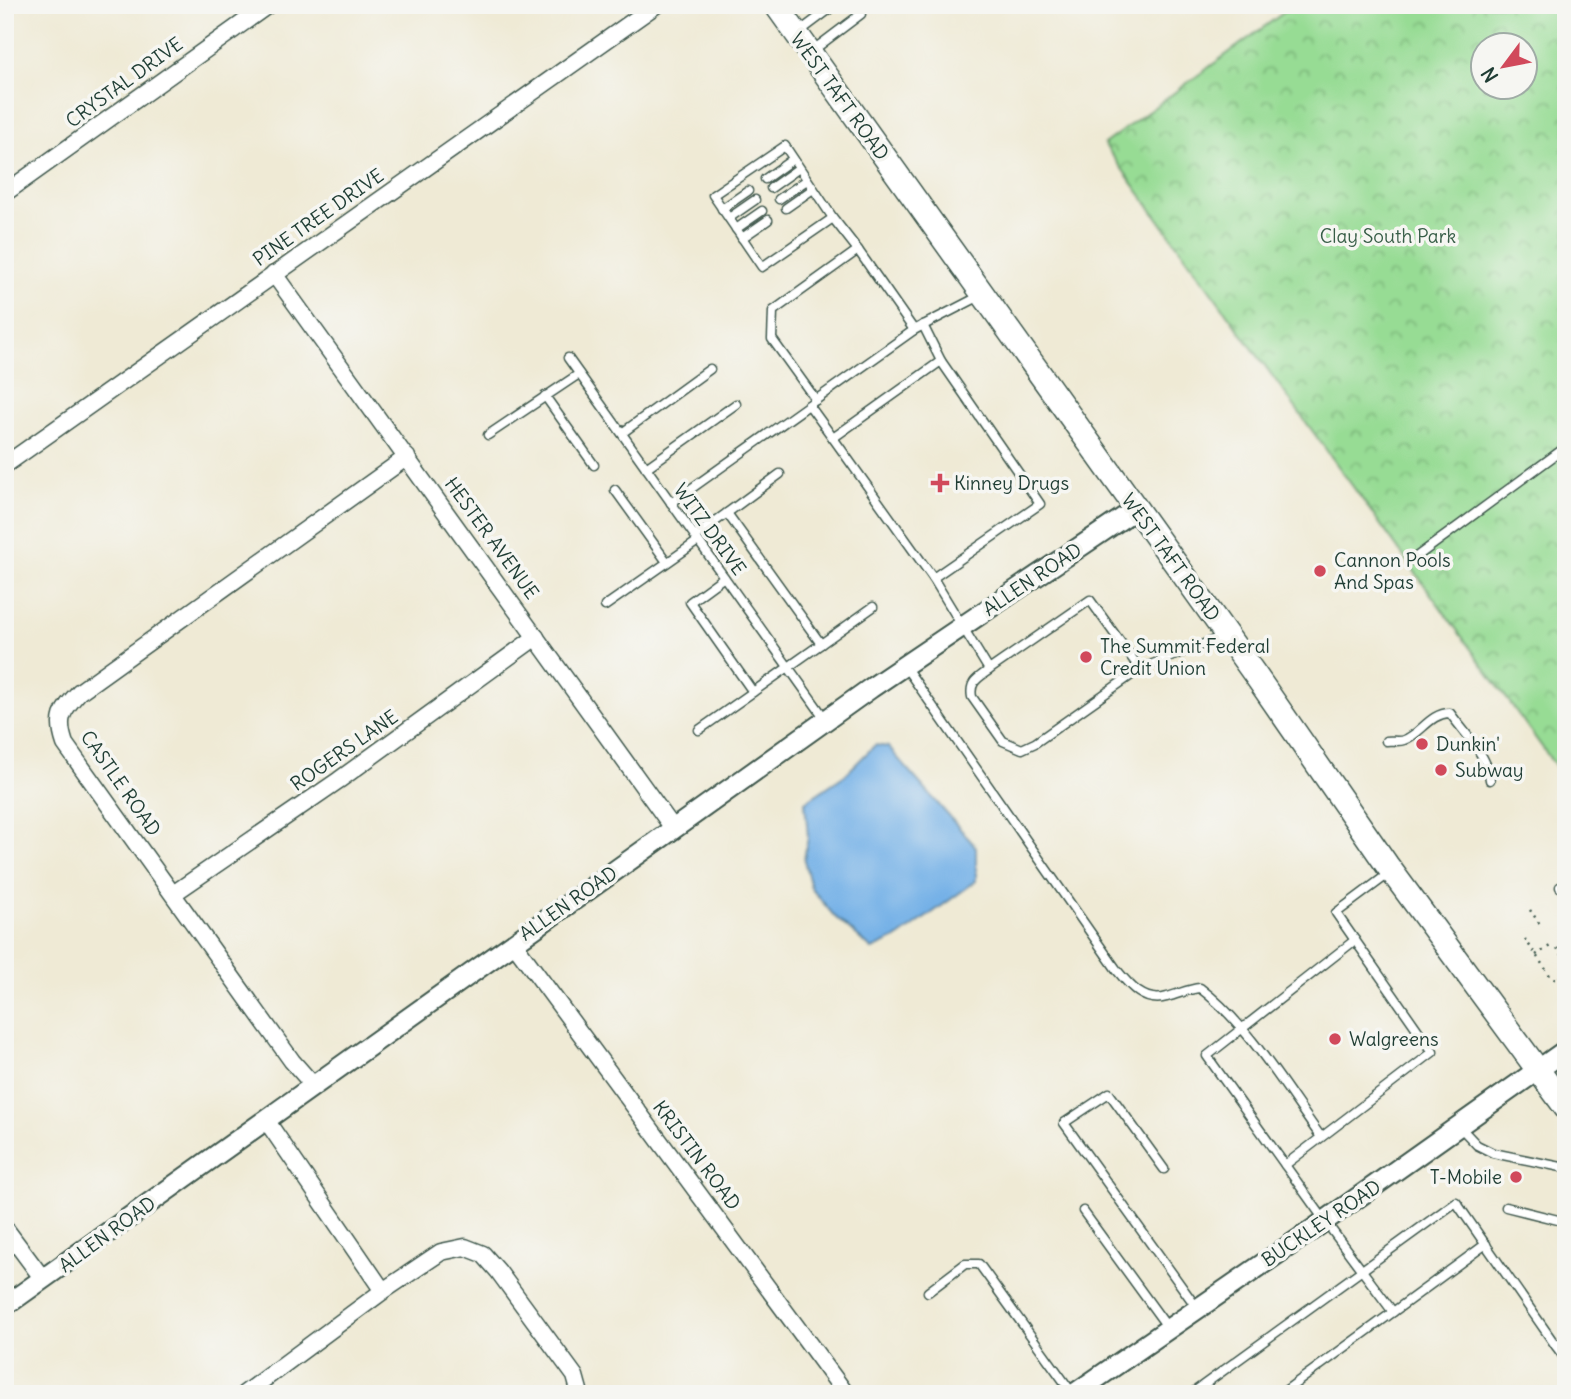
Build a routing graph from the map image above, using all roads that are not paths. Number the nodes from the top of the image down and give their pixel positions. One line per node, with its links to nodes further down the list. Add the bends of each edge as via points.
1 (268, 5): 14 (street, CRYSTAL DRIVE)
2 (656, 5): 26 (street, PINE TREE DRIVE)
3 (776, 5): 6 (main road, WEST TAFT ROAD)
4 (835, 5): 6 (lane)
5 (860, 5): 6 (lane, via 861,14)
6 (803, 43): 27 (main road, WEST TAFT ROAD)
7 (793, 159): 8 (lane); 9 (lane); 18 (lane, via 785,146 713,195)
8 (799, 168): 10 (lane); 11 (lane)
9 (765, 179)
10 (807, 180): 12 (lane); 15 (lane)
11 (771, 188)
12 (813, 189): 17 (lane); 21 (lane)
13 (748, 191): 18 (lane)
14 (5, 193)
15 (779, 199)
16 (755, 200): 20 (lane)
17 (786, 208)
18 (722, 209): 20 (lane)
19 (762, 211): 23 (lane)
20 (729, 218): 23 (lane)
21 (832, 218): 24 (lane, via 762,267); 25 (lane)
22 (768, 220): 24 (lane)
23 (736, 229): 24 (lane)
24 (742, 238)
25 (858, 250): 29 (lane); 35 (lane, via 773,311 772,339)
26 (274, 274): 41 (street, HESTER AVENUE); 42 (street, PINE TREE DRIVE)
27 (983, 295): 28 (lane); 48 (main road, WEST TAFT ROAD)
28 (923, 325): 29 (lane); 31 (lane)
29 (914, 330): 35 (lane)
30 (568, 358): 33 (lane, WITZ DRIVE)
31 (941, 362): 39 (lane); 54 (lane, via 1040,504)
32 (710, 369): 37 (lane)
33 (579, 374): 34 (lane); 37 (lane, WITZ DRIVE)
34 (545, 396): 38 (lane); 43 (lane)
35 (813, 403): 39 (lane); 47 (lane)
36 (736, 404): 44 (lane)
37 (622, 433): 44 (lane, WITZ DRIVE)
38 (488, 435)
39 (833, 438): 54 (lane)
40 (1566, 447): 51 (lane)
41 (407, 457): 59 (street, HESTER AVENUE); 72 (street, CASTLE ROAD, via 79,692 63,710 60,728 65,744)
42 (5, 465)
43 (594, 465)
44 (646, 468): 47 (lane, WITZ DRIVE)
45 (780, 474): 49 (lane)
46 (615, 490): 52 (lane)
47 (671, 503): 50 (lane, WITZ DRIVE)
48 (1136, 509): 57 (street, ALLEN ROAD); 58 (main road, WEST TAFT ROAD)
49 (727, 513): 50 (lane); 60 (lane)
50 (697, 538): 52 (lane); 53 (lane, WITZ DRIVE)
51 (1412, 560)
52 (667, 562): 55 (lane)
53 (724, 577): 62 (lane, WITZ DRIVE); 65 (lane, via 690,602)
54 (933, 578): 57 (lane)
55 (606, 606)
56 (873, 607): 60 (lane)
57 (962, 626): 61 (street, ALLEN ROAD); 64 (lane)
58 (1227, 635): 63 (lane); 71 (main road, WEST TAFT ROAD)
59 (537, 637): 70 (street, HESTER AVENUE); 72 (street, ROGERS LANE)
60 (821, 644): 62 (lane)
61 (904, 665): 66 (street, ALLEN ROAD); 75 (lane, via 1133,989 1148,998 1164,999 1200,988)
62 (789, 667): 65 (lane); 66 (lane, WITZ DRIVE)
63 (1140, 669): 64 (lane, via 1090,600); 64 (lane, via 1022,749 1003,741 972,697 974,680)
64 (989, 670)
65 (753, 692): 67 (lane)
66 (826, 720): 70 (street, ALLEN ROAD)
67 (699, 730)
68 (1386, 741): 69 (lane, via 1404,740 1443,713 1450,713 1489,769)
69 (1490, 780)
70 (673, 828): 74 (street, ALLEN ROAD)
71 (1391, 871): 73 (lane, via 1336,913); 77 (main road, WEST TAFT ROAD)
72 (173, 894): 78 (street, CASTLE ROAD)
73 (1354, 940): 75 (lane); 82 (lane, via 1433,1052)
74 (513, 942): 78 (street, ALLEN ROAD); 105 (street, KRISTIN ROAD)
75 (1241, 1029): 82 (lane); 83 (lane, via 1207,1056)
76 (1566, 1049): 77 (street, BUCKLEY ROAD)
77 (1539, 1069): 79 (main road, WEST TAFT ROAD); 81 (street, BUCKLEY ROAD)
78 (313, 1086): 80 (street, ALLEN ROAD)
79 (1566, 1108)
80 (266, 1120): 93 (street, ALLEN ROAD); 94 (street)
81 (1459, 1126): 84 (lane, via 1493,1153); 88 (street, BUCKLEY ROAD)
82 (1321, 1137): 83 (lane)
83 (1285, 1165): 88 (lane)
84 (1566, 1168)
85 (1164, 1169): 97 (lane, via 1109,1093 1065,1123)
86 (1506, 1207): 89 (lane)
87 (1083, 1211): 99 (lane)
88 (1325, 1221): 92 (lane); 97 (street, BUCKLEY ROAD)
89 (1566, 1223)
90 (5, 1228): 93 (street)
91 (1486, 1244): 92 (lane, via 1456,1202); 98 (lane); 101 (lane)
92 (1362, 1270): 98 (lane); 107 (lane)
93 (43, 1279): 96 (street, ALLEN ROAD)
94 (383, 1291): 103 (street); 104 (street, via 441,1252 465,1247 483,1254 575,1376)
95 (928, 1292): 106 (lane, via 965,1264 979,1264)
96 (5, 1306)
97 (1197, 1308): 99 (street, BUCKLEY ROAD)
98 (1393, 1312): 108 (lane)
99 (1168, 1328): 106 (street, BUCKLEY ROAD)
100 (1566, 1339): 101 (lane)
101 (1556, 1346): 102 (lane)
102 (1566, 1360)
103 (244, 1394)
104 (580, 1394)
105 (846, 1394)
106 (1074, 1394)
107 (1191, 1394)
108 (1281, 1394)

